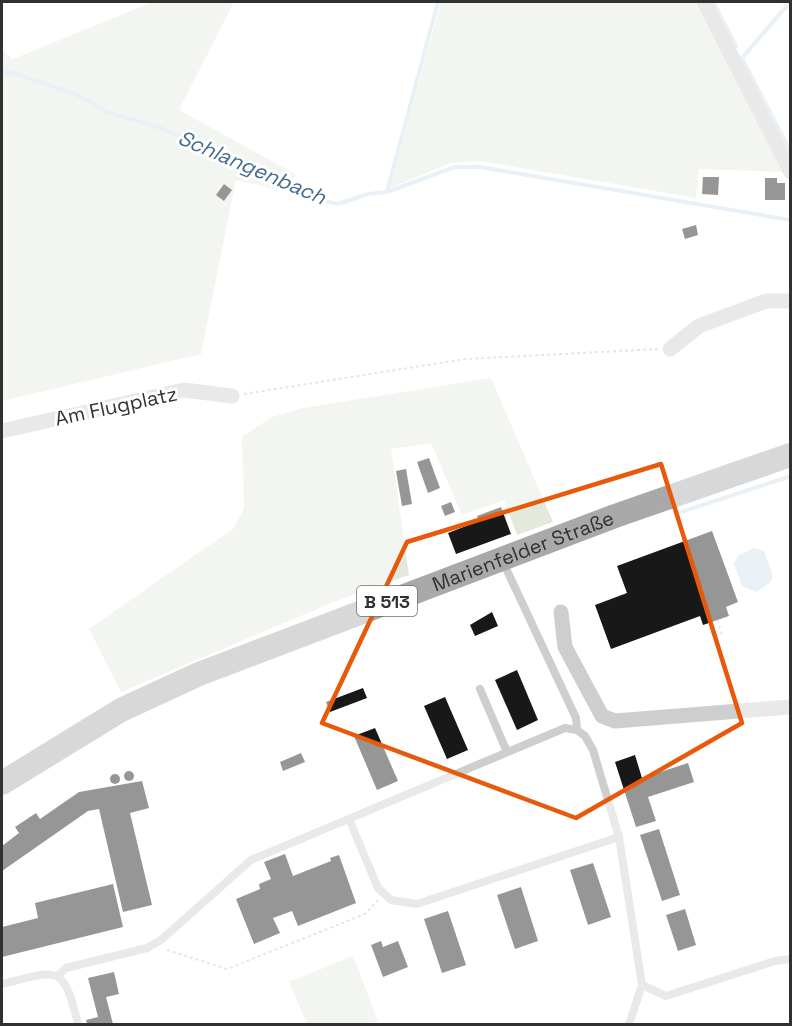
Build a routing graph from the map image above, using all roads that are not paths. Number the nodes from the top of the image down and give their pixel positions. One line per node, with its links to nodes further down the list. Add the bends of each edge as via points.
1 (704, 2): 2 (street)
2 (790, 171)
3 (790, 301): 4 (street, via 766,302 699,326)
4 (669, 349)
5 (232, 396): 6 (street, Am Flugplatz, via 184,390)
6 (2, 430)
7 (790, 455): 8 (main road, Marienfelder Straße / B 513)
8 (501, 559): 12 (lane, via 576,718); 14 (main road, Marienfelder Straße / B 513, via 199,674 121,710)
9 (561, 612): 11 (street, via 566,647 602,716 615,721)
10 (480, 689): 13 (lane)
11 (790, 707)
12 (578, 730): 13 (lane, via 565,728); 16 (lane, via 593,750)
13 (507, 752): 15 (lane)
14 (2, 783)
15 (349, 819): 16 (lane, via 378,888 391,900 417,904); 18 (lane, via 250,860 147,948 66,968)
16 (619, 837): 20 (lane)
17 (790, 959): 20 (lane, via 666,996)
18 (59, 975): 19 (lane, via 46,973); 21 (lane, via 66,981)
19 (2, 984)
20 (642, 985): 22 (lane)
21 (78, 1024)
22 (628, 1024)

